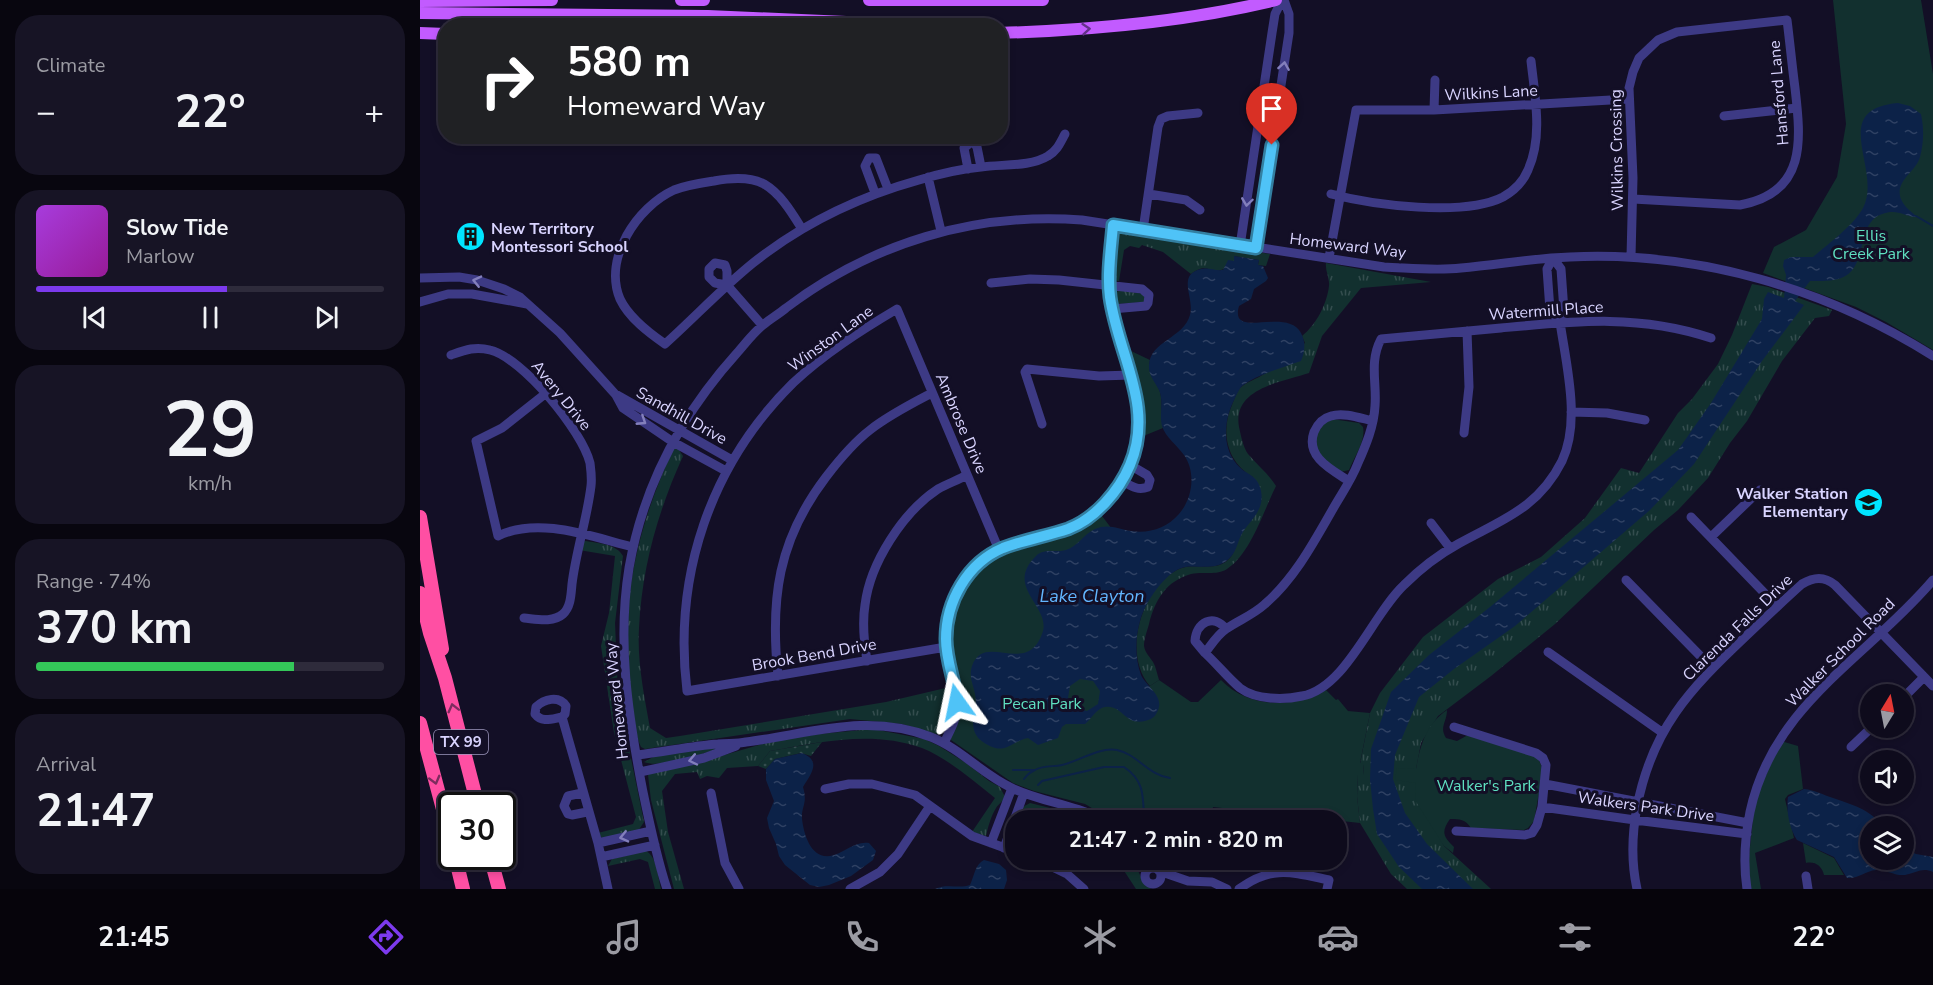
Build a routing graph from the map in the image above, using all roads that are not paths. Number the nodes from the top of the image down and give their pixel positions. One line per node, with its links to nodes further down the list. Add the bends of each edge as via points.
1 (552, 0): 8 (main road)
2 (681, 0): 3 (main road)
3 (704, 0)
4 (869, 0): 5 (main road)
5 (1043, 0)
6 (1276, 0): 12 (main road, one-way to 6, via 1066,31 1159,21)
7 (1283, 0): 39 (street, one-way to 39, via 1275,14); 40 (street, one-way to 7, via 1289,33 1289,14)
8 (420, 1)
9 (420, 13): 10 (main road)
10 (754, 18)
11 (1787, 20): 17 (street, Wilkins Crossing, via 1667,35 1639,58); 19 (street, Hansford Lane)
12 (1008, 32)
13 (420, 33): 14 (main road)
14 (438, 34)
15 (1531, 62): 18 (street)
16 (1435, 80): 20 (street)
17 (1628, 99): 18 (street, Wilkins Lane); 33 (street, Wilkins Crossing)
18 (1536, 104): 20 (street, Wilkins Lane); 32 (street, via 1533,158 1524,178 1506,196 1465,206 1428,207)
19 (1797, 108): 22 (street); 33 (street, Hansford Lane, via 1799,141 1795,163 1782,184 1766,196 1734,205)
20 (1434, 110): 32 (street, Wilkins Lane, via 1356,110)
21 (1198, 113): 31 (street, via 1161,119)
22 (1724, 116)
23 (1065, 134): 26 (street, via 1056,150 1043,159)
24 (968, 144): 27 (street, via 964,148)
25 (975, 144): 26 (street)
26 (981, 167): 27 (street)
27 (968, 169): 28 (street)
28 (928, 177): 29 (street); 38 (street)
29 (888, 189): 30 (street); 30 (street, via 876,158 868,158 865,166)
30 (875, 193): 36 (street)
31 (1149, 194): 34 (street, via 1186,200); 37 (street)
32 (1336, 195): 42 (street)
33 (1633, 199): 41 (street, Wilkins Crossing)
34 (1200, 210)
35 (1113, 225): 37 (street, Homeward Way); 38 (street, Homeward Way, via 1023,219); 48 (street)
36 (802, 229): 47 (street); 47 (street, via 775,193 755,181 725,179 674,190 653,203 632,225 617,265 616,285 629,312 665,344)
37 (1143, 230): 39 (street, Homeward Way)
38 (941, 231): 55 (street, Homeward Way, via 845,269)
39 (1240, 246): 40 (street, Homeward Way)
40 (1256, 248): 42 (street, Homeward Way)
41 (1630, 256): 43 (street, Homeward Way); 59 (street, Homeward Way, via 1706,267 1773,283 1853,312)
42 (1329, 258): 43 (street, Homeward Way, via 1427,269)
43 (1553, 258): 54 (street, via 1561,269 1564,311); 54 (street, via 1547,269 1550,310)
44 (446, 277): 45 (street, Sandhill Drive); 49 (street); 51 (street, Sandhill Drive, one-way to 44, via 491,285)
45 (420, 278)
46 (991, 283): 48 (street, via 1030,279)
47 (727, 285): 55 (street)
48 (1109, 286): 53 (street); 53 (street, via 1142,289 1149,295 1146,306)
49 (448, 294): 50 (street); 51 (street)
50 (420, 302)
51 (528, 304): 63 (street, Sandhill Drive)
52 (897, 309): 61 (street, Ambrose Drive); 71 (street, Winston Lane, via 837,347 795,382 772,404)
53 (1112, 309): 60 (street)
54 (1560, 322): 56 (street, Watermill Place); 57 (street, Watermill Place, via 1629,321); 64 (street)
55 (762, 325): 68 (street, Homeward Way, via 709,385)
56 (1467, 331): 66 (street, Watermill Place, via 1381,339 1376,349); 69 (street, via 1469,387)
57 (1711, 338)
58 (451, 355): 62 (street, Avery Drive, via 470,348 500,353 522,368)
59 (1933, 356)
60 (1132, 375): 67 (street, via 1027,369 1026,377); 72 (street, via 1139,426)
61 (932, 393): 74 (street, Ambrose Drive); 98 (street, via 867,432 833,469 800,516 778,579)
62 (545, 394): 81 (street, Avery Drive, via 578,436 589,461 591,486); 81 (street, via 507,424 476,441 498,536 538,528)
63 (616, 395): 68 (street, Sandhill Drive); 70 (street, Sandhill Drive, one-way to 70, via 623,408)
64 (1571, 412): 65 (street); 84 (street, via 1566,451 1540,494 1516,513)
65 (1645, 420)
66 (1373, 421): 76 (street); 76 (street, via 1330,416 1313,433 1313,448 1321,462)
67 (1042, 424)
68 (679, 430): 70 (street, Homeward Way); 71 (street, Sandhill Drive)
69 (1464, 433)
70 (673, 442): 73 (street, Sandhill Drive); 83 (street, Homeward Way, via 650,491)
71 (732, 460): 73 (street, Winston Lane)
72 (1130, 465): 75 (street); 75 (street, via 1147,475 1150,484 1140,489)
73 (726, 471): 103 (street, Winston Lane, via 700,534 687,591 683,645)
74 (967, 475): 85 (street, Ambrose Drive); 96 (street, via 924,500 890,540 870,581 865,604)
75 (1122, 481): 85 (street, via 1096,511 1069,528)
76 (1350, 481): 91 (street, via 1288,581 1253,615)
77 (1760, 490): 82 (street)
78 (420, 517): 100 (highway, TX 99)
79 (1691, 517): 82 (street)
80 (1431, 523): 84 (street)
81 (581, 535): 83 (street); 90 (street, Avery Drive, via 566,612 545,620)
82 (1711, 537): 89 (street)
83 (633, 547): 112 (street, Homeward Way, via 625,599 624,654)
84 (1450, 548): 95 (street, via 1401,587 1346,664 1318,691 1287,698 1256,695 1242,689)
85 (999, 550): 93 (street, via 977,565 956,594 946,627)
86 (1626, 580): 97 (street)
87 (1933, 580): 92 (street, Walker School Road)
88 (420, 593): 100 (highway)
89 (1777, 606): 92 (street, Clarenda Falls Drive, via 1802,584 1823,578 1836,585); 97 (street, Clarenda Falls Drive)
90 (524, 618)
91 (1226, 628): 95 (street); 95 (street, via 1220,622 1202,623 1195,641)
92 (1881, 632): 99 (street, Clarenda Falls Drive); 131 (street, Walker School Road, via 1794,719 1761,776)
93 (946, 647): 96 (street, Brook Bend Drive); 110 (street, via 958,707)
94 (1548, 652): 107 (street)
95 (1205, 653)
96 (867, 661): 98 (street, Brook Bend Drive)
97 (1712, 668): 107 (street, Clarenda Falls Drive, via 1686,697)
98 (778, 676): 103 (street, Brook Bend Drive)
99 (1924, 676): 101 (street); 102 (street, Clarenda Falls Drive)
100 (445, 678): 118 (highway, TX 99, one-way to 100)
101 (1914, 686)
102 (1933, 686)
103 (687, 691)
104 (562, 717): 119 (street)
105 (420, 723): 117 (highway, TX 99, one-way to 117)
106 (1454, 727): 114 (street, via 1536,753 1546,765)
107 (1663, 733): 122 (street, Clarenda Falls Drive)
108 (1860, 738): 111 (street)
109 (744, 743): 110 (street, via 869,724 915,732); 112 (street); 113 (street, one-way to 113, via 704,758)
110 (944, 743): 115 (street)
111 (1851, 747)
112 (637, 755): 113 (street, Homeward Way)
113 (640, 772): 132 (street, Homeward Way)
114 (1545, 784): 122 (street, Walkers Park Drive); 124 (street)
115 (1012, 788): 121 (street); 128 (street)
116 (825, 789): 123 (street, via 872,784 915,795)
117 (438, 792)
118 (474, 792)
119 (582, 793): 127 (street); 127 (street, via 568,796 564,806 572,815)
120 (711, 793): 153 (street, via 724,863)
121 (1024, 793): 125 (street); 126 (street)
122 (1638, 802): 129 (street, Clarenda Falls Drive); 131 (street, Walkers Park Drive)
123 (930, 806): 136 (street, via 972,836); 154 (street, via 880,872)
124 (1542, 807): 129 (street, Walkers Park Drive); 133 (street, via 1537,825 1525,835)
125 (1018, 810)
126 (1078, 810)
127 (588, 812): 135 (street)
128 (1000, 820): 130 (street); 136 (street)
129 (1635, 820): 134 (street, Walkers Park Drive); 159 (street, Clarenda Falls Drive, via 1632,840)
130 (1005, 822)
131 (1748, 823): 134 (street, Walker School Road)
132 (651, 831): 135 (street, one-way to 135); 137 (street, Homeward Way)
133 (1456, 831)
134 (1747, 834): 160 (street, Walker School Road)
135 (598, 843): 140 (street)
136 (991, 843): 139 (street)
137 (655, 845): 140 (street); 152 (street, Homeward Way)
138 (1005, 845): 139 (street)
139 (1004, 848)
140 (601, 857): 151 (street)
141 (459, 870): 149 (highway)
142 (494, 870): 150 (highway)
143 (1059, 870): 155 (street)
144 (1148, 870): 147 (street, via 1145,878)
145 (1159, 871): 147 (street, via 1160,880); 157 (street)
146 (1806, 876): 161 (street)
147 (1151, 884): 156 (street)
148 (1328, 884): 158 (street, via 1281,872 1259,876)
149 (464, 889)
150 (499, 889)
151 (608, 889)
152 (667, 889)
153 (739, 889)
154 (850, 889)
155 (1084, 889)
156 (1161, 889)
157 (1227, 889)
158 (1239, 889)
159 (1637, 889)
160 (1747, 889)
161 (1808, 889)

